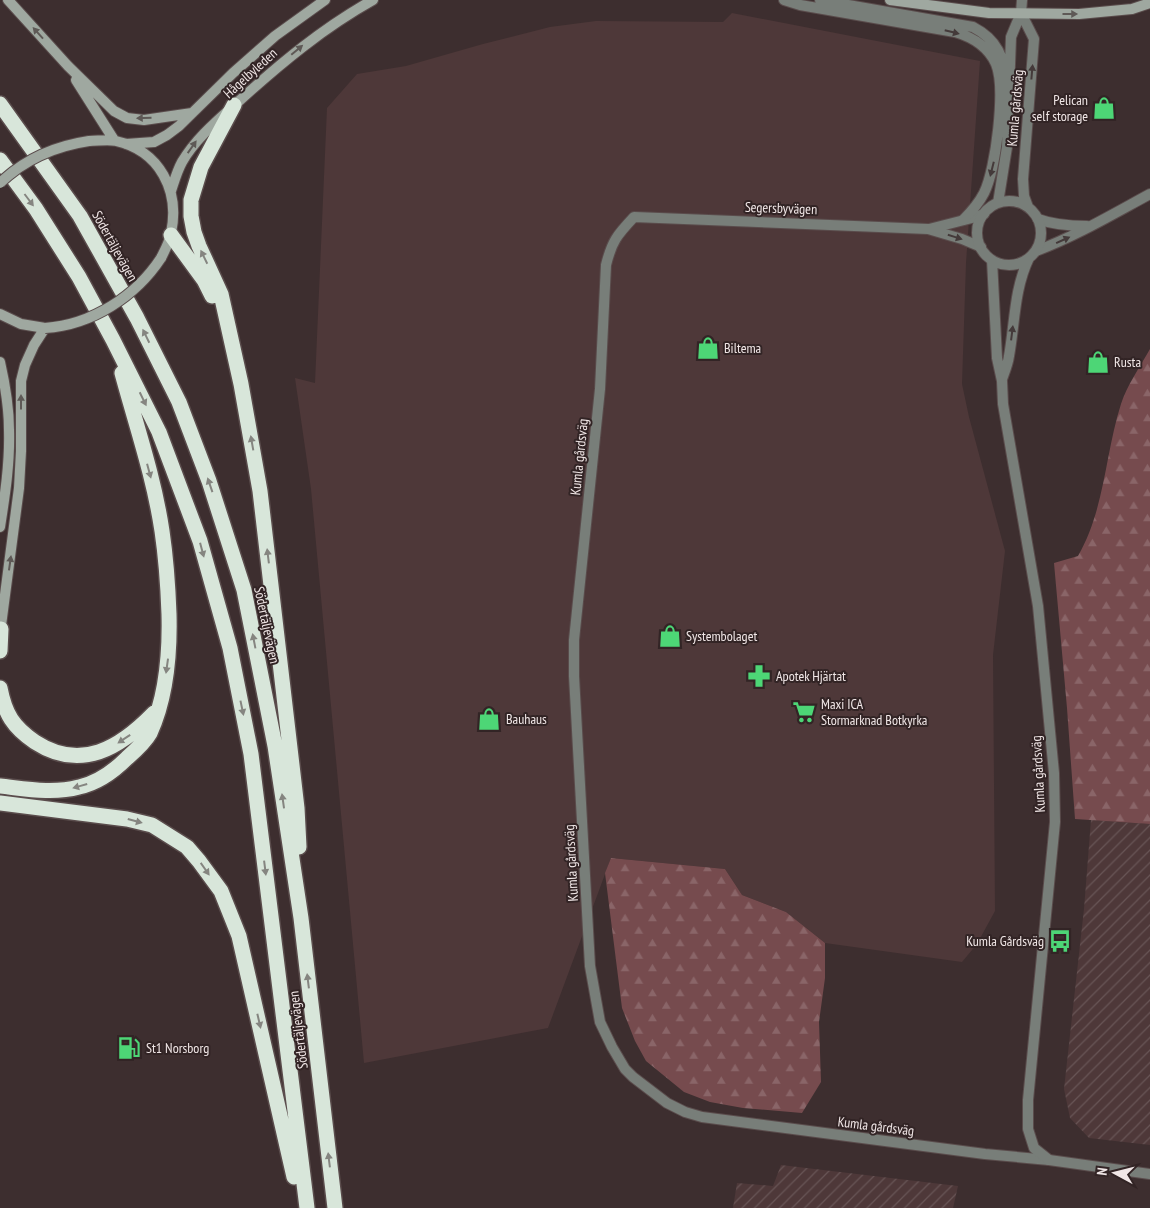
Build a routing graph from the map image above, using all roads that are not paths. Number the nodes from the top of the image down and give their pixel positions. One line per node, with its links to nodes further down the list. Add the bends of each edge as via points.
1 (8, 0): 10 (main road, one-way to 1)
2 (326, 0): 14 (main road, Hågelbyleden, via 275,36)
3 (373, 0): 13 (main road, Hågelbyleden, one-way to 3, via 307,42)
4 (784, 0): 26 (street, one-way to 26, via 955,32 987,50 998,71 999,109 994,158 984,193)
5 (820, 0): 11 (street, Kumla gårdsväg, via 973,26 984,32 1000,51)
6 (890, 0): 9 (main road, via 989,13)
7 (1022, 0): 9 (street, Kumla gårdsväg)
8 (1150, 3): 9 (main road, one-way to 8, via 1079,14 1132,9)
9 (1022, 13): 11 (street, Kumla gårdsväg, via 1011,37); 22 (street, Kumla gårdsväg, one-way to 9, via 1023,179 1034,39)
10 (68, 66): 14 (main road, one-way to 10, via 144,120 127,118 114,111); 15 (main road)
11 (1008, 83): 21 (street, Kumla gårdsväg, via 1007,147)
12 (0, 104): 46 (highway, Södertäljevägen, one-way to 12, via 275,746 244,590 210,481 178,402 137,318 80,216)
13 (234, 105): 19 (main road, Hågelbyleden, one-way to 13, via 181,164 198,139); 35 (highway, one-way to 13, via 221,294 194,232 191,200 201,167)
14 (192, 112): 16 (main road, Hågelbyleden, via 167,135 154,142)
15 (114, 140): 16 (main road); 18 (main road, bridge, via 70,144 51,150)
16 (126, 144): 19 (main road, via 154,162)
17 (0, 160): 36 (highway, one-way to 36, via 65,254)
18 (0, 183)
19 (171, 191): 29 (main road)
20 (1150, 194): 27 (street)
21 (998, 203): 22 (street, via 1014,202); 23 (street)
22 (1028, 207): 25 (street)
23 (984, 214): 26 (street, Segersbyvägen); 30 (street, via 978,230)
24 (634, 217): 28 (street, Segersbyvägen); 47 (street, Kumla gårdsväg, via 616,236 606,265 599,398 574,640 590,966 600,1022 625,1069 658,1097 685,1112 841,1136)
25 (1038, 218): 27 (street, via 1064,226); 31 (street, Kumla gårdsväg, via 1041,240)
26 (963, 220): 28 (street, Segersbyvägen)
27 (1088, 226): 31 (street, one-way to 27)
28 (928, 229): 30 (street, Segersbyvägen, one-way to 30)
29 (171, 235): 34 (main road, bridge, via 152,271 132,291 108,308 79,320); 35 (highway, via 204,280)
30 (980, 247): 32 (street)
31 (1033, 255): 32 (street, via 1015,265); 38 (street, Kumla gårdsväg, one-way to 31, via 1009,358 1022,272)
32 (992, 260): 38 (street, Kumla gårdsväg, via 996,349)
33 (0, 314): 34 (main road, via 21,324)
34 (46, 328): 40 (main road, one-way to 34, via 19,488 21,381 34,345)
35 (230, 336): 46 (highway, one-way to 35, via 298,808 260,491)
36 (113, 340): 43 (highway, one-way to 43, via 152,481 162,530 168,578 169,655); 50 (highway, one-way to 50, via 159,432 200,541 230,648 251,754)
37 (0, 362): 39 (main road, via 9,430)
38 (1002, 381): 47 (street, Kumla gårdsväg, via 1003,404 1038,606 1054,772 1054,822 1028,1100 1028,1129 1034,1148)
39 (0, 526)
40 (0, 631): 41 (highway)
41 (0, 652)
42 (0, 688): 43 (highway, one-way to 42, via 139,729 120,743 99,752 73,757 51,751 16,726 4,708)
43 (160, 706): 44 (highway, one-way to 44, via 149,734 124,762 102,778 60,791)
44 (0, 786)
45 (0, 803): 49 (highway, one-way to 49, via 127,819 152,826 187,847 200,862 220,891 239,936)
46 (301, 918): 51 (highway, Södertäljevägen, one-way to 46)
47 (1049, 1160): 48 (street, Kumla gårdsväg)
48 (1150, 1174)
49 (301, 1208)
50 (307, 1208)
51 (335, 1208)

